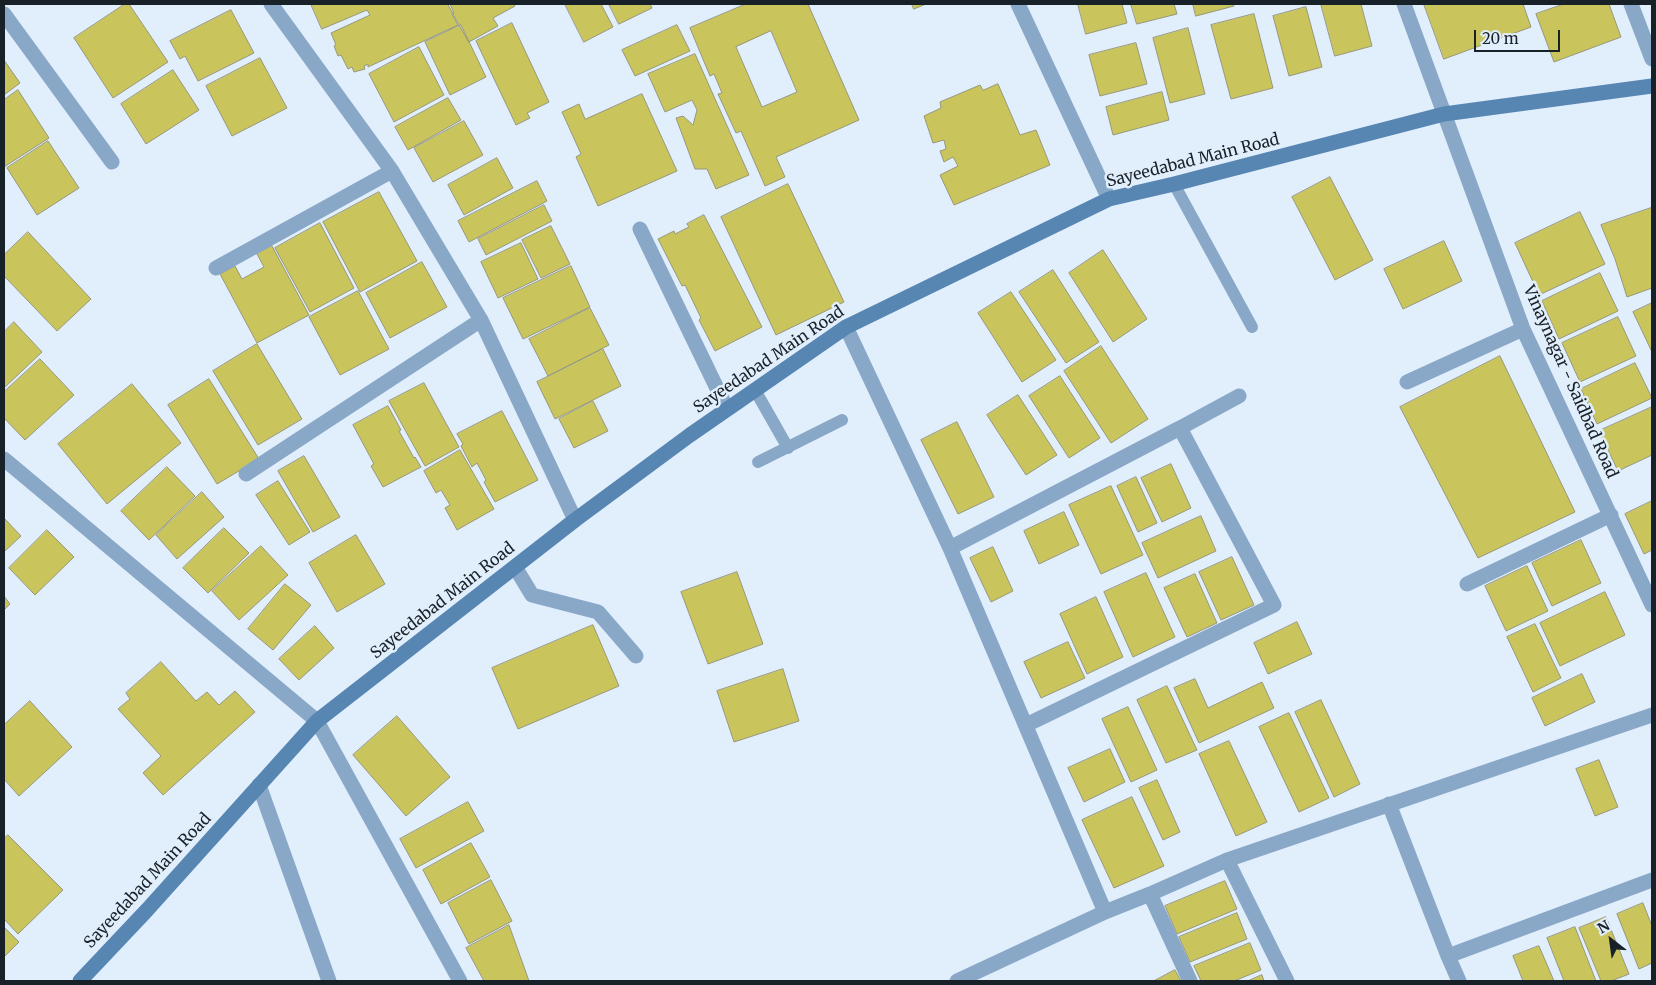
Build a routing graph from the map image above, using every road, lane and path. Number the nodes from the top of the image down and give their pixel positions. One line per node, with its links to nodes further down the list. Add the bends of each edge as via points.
1 (271, 4): 10 (street)
2 (1018, 4): 12 (street)
3 (1404, 4): 8 (street, Vinaynagar - Saidbad Road)
4 (1631, 4): 6 (street)
5 (4, 14): 9 (street)
6 (1652, 59)
7 (1652, 86): 8 (main road, Sayeedabad Main Road)
8 (1444, 114): 11 (main road, Sayeedabad Main Road); 18 (street, Vinaynagar - Saidbad Road)
9 (112, 162)
10 (392, 171): 14 (street); 15 (street)
11 (1174, 184): 12 (main road, Sayeedabad Main Road); 17 (lane)
12 (1109, 199): 16 (main road, Sayeedabad Main Road)
13 (640, 229): 22 (street)
14 (216, 268)
15 (481, 320): 28 (street); 30 (street)
16 (846, 327): 20 (main road, Sayeedabad Main Road); 31 (street)
17 (1252, 327)
18 (1523, 329): 19 (street); 29 (street, Vinaynagar - Saidbad Road)
19 (1407, 382)
20 (755, 390): 22 (main road, Sayeedabad Main Road); 25 (lane)
21 (1239, 396): 24 (street)
22 (726, 409): 30 (main road, Sayeedabad Main Road)
23 (842, 420): 25 (lane)
24 (1180, 428): 31 (street); 38 (street, via 1274,605)
25 (788, 448): 26 (lane)
26 (758, 462)
27 (6, 465): 37 (street)
28 (246, 474)
29 (1611, 516): 33 (street); 34 (street, Vinaynagar - Saidbad Road)
30 (575, 520): 32 (main road, Sayeedabad Main Road)
31 (950, 548): 38 (street)
32 (515, 567): 35 (street, via 532,595 598,612); 37 (main road, Sayeedabad Main Road)
33 (1467, 584)
34 (1652, 605)
35 (636, 656)
36 (1652, 715): 40 (street)
37 (317, 722): 39 (main road, Sayeedabad Main Road); 48 (street)
38 (1026, 725): 44 (street)
39 (259, 785): 46 (main road, Sayeedabad Main Road); 47 (street)
40 (1389, 804): 41 (street); 45 (street)
41 (1227, 860): 43 (street); 51 (street)
42 (1652, 880): 45 (street)
43 (1150, 894): 44 (street); 50 (street)
44 (1105, 912): 49 (street)
45 (1448, 956): 52 (street)
46 (80, 981)
47 (329, 981)
48 (460, 981)
49 (957, 981)
50 (1190, 981)
51 (1287, 981)
52 (1459, 981)

